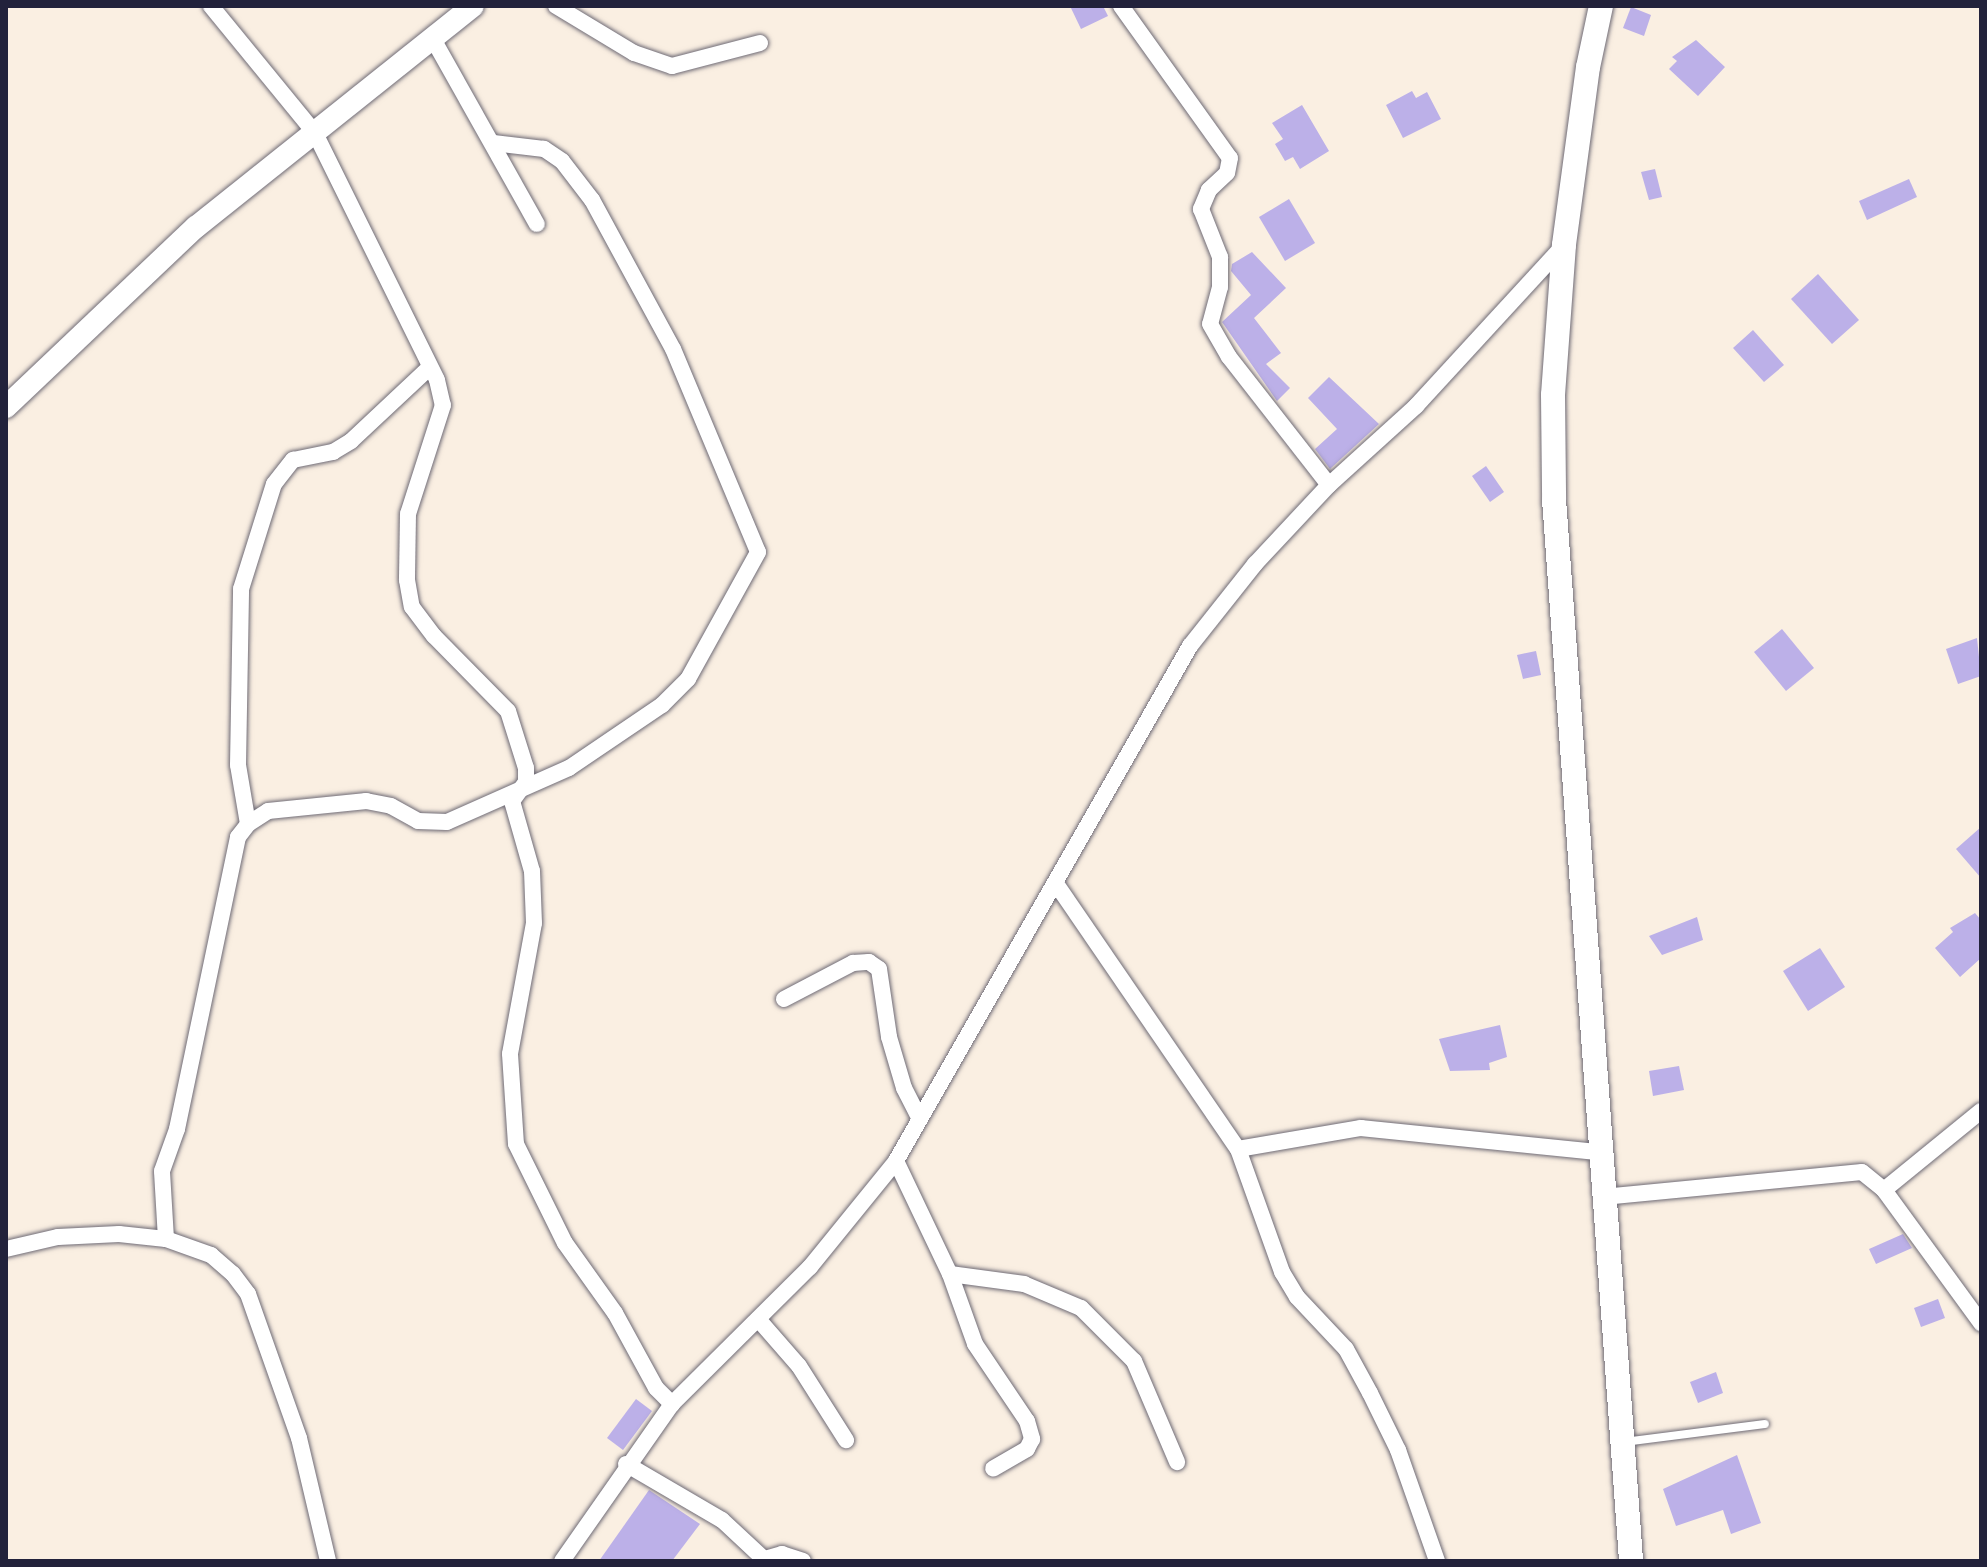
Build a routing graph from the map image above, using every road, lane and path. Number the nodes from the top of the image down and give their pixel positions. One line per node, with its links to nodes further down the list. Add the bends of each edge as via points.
1 (211, 6): 8 (street)
2 (473, 6): 6 (street)
3 (556, 6): 7 (street, via 634,53 672,66)
4 (1121, 6): 14 (street, via 1230,158 1227,173 1209,190 1201,209 1220,257 1220,287 1210,324 1229,357)
5 (1601, 6): 11 (main road)
6 (433, 39): 8 (street); 9 (street)
7 (760, 43)
8 (315, 133): 12 (street); 13 (street, via 196,227)
9 (493, 143): 10 (street); 15 (street, via 544,149 562,161 592,200 673,349 758,552 749,576 680,688 569,768)
10 (537, 224)
11 (1564, 245): 14 (street, via 1416,406); 22 (main road, via 1553,395 1554,499)
12 (430, 367): 15 (street, via 443,405 408,514 412,607 508,711 526,768 526,782); 16 (street, via 351,441 333,452 293,460 274,484 241,589 238,765)
13 (6, 407)
14 (1329, 485): 17 (street, via 1255,564 1190,646)
15 (517, 792): 16 (street, via 447,822 418,821 366,801 268,811); 31 (street, via 512,801 532,871 534,923 510,1054 516,1144 565,1243 615,1313 656,1388)
16 (248, 824): 26 (street, via 238,837 180,1115 162,1171)
17 (1057, 885): 20 (street); 21 (street)
18 (784, 999): 20 (street, via 853,963 869,962 879,969 889,1037 904,1088)
19 (1981, 1111): 24 (street)
20 (920, 1119): 23 (street)
21 (1238, 1149): 22 (street, via 1361,1128); 42 (street, via 1282,1272 1297,1297 1346,1349 1370,1393 1398,1450)
22 (1599, 1152): 25 (main road)
23 (896, 1161): 28 (street); 29 (street, via 810,1267)
24 (1884, 1190): 25 (street, via 1862,1172); 30 (street)
25 (1603, 1197): 34 (main road)
26 (166, 1239): 27 (street, via 119,1234 58,1237); 39 (street, via 211,1255 248,1294 299,1438)
27 (6, 1249)
28 (950, 1274): 35 (street, via 1024,1284 1081,1308 1134,1361); 37 (street, via 975,1344 1014,1399 1032,1439 1027,1449)
29 (758, 1319): 31 (street); 33 (street, via 799,1366)
30 (1981, 1323)
31 (672, 1404): 36 (street)
32 (1765, 1424): 34 (lane)
33 (846, 1440)
34 (1623, 1442): 43 (main road)
35 (1177, 1462)
36 (626, 1464): 38 (street, via 722,1520); 40 (street)
37 (993, 1469)
38 (766, 1560): 41 (street, via 782,1554)
39 (328, 1561)
40 (562, 1561)
41 (803, 1561)
42 (1437, 1561)
43 (1631, 1561)

